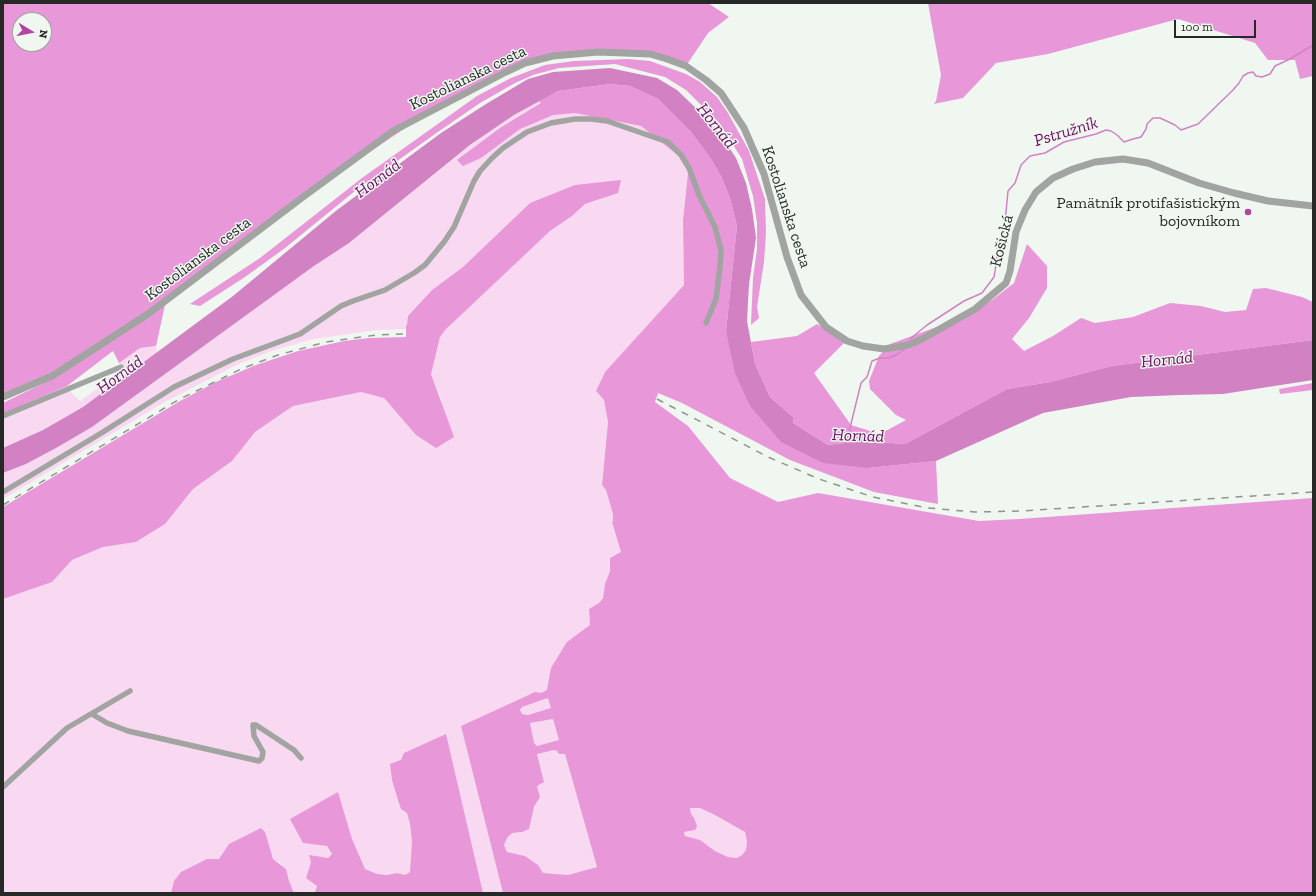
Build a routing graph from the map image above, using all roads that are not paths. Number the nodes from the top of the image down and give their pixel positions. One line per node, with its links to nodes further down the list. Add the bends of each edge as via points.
1 (1313, 206): 3 (street, Košická, via 1242,195 1199,183 1148,163 1123,159 1095,162 1073,169 1053,178 1036,192 1025,210 1016,232 1006,283 975,309)
2 (706, 323): 7 (street, via 716,299 721,250 715,227 681,155 668,142 607,121 580,119 551,123 526,132 503,148 480,171 454,227 425,265 414,273 385,290 341,306 300,334 233,359 174,387)
3 (908, 345): 5 (street, Kostolianska cesta, via 884,349 847,341 826,327 816,316 801,295 794,277 764,174 744,128 721,93 686,66 650,54 576,53 525,63 393,131 148,314 52,376)
4 (121, 367): 6 (street)
5 (3, 397)
6 (3, 416)
7 (3, 492)
8 (130, 691): 9 (street)
9 (92, 714): 10 (street, via 128,731 260,761 263,752 254,736 253,725 256,725 294,750); 11 (street, via 67,728)
10 (301, 758)
11 (3, 787)

